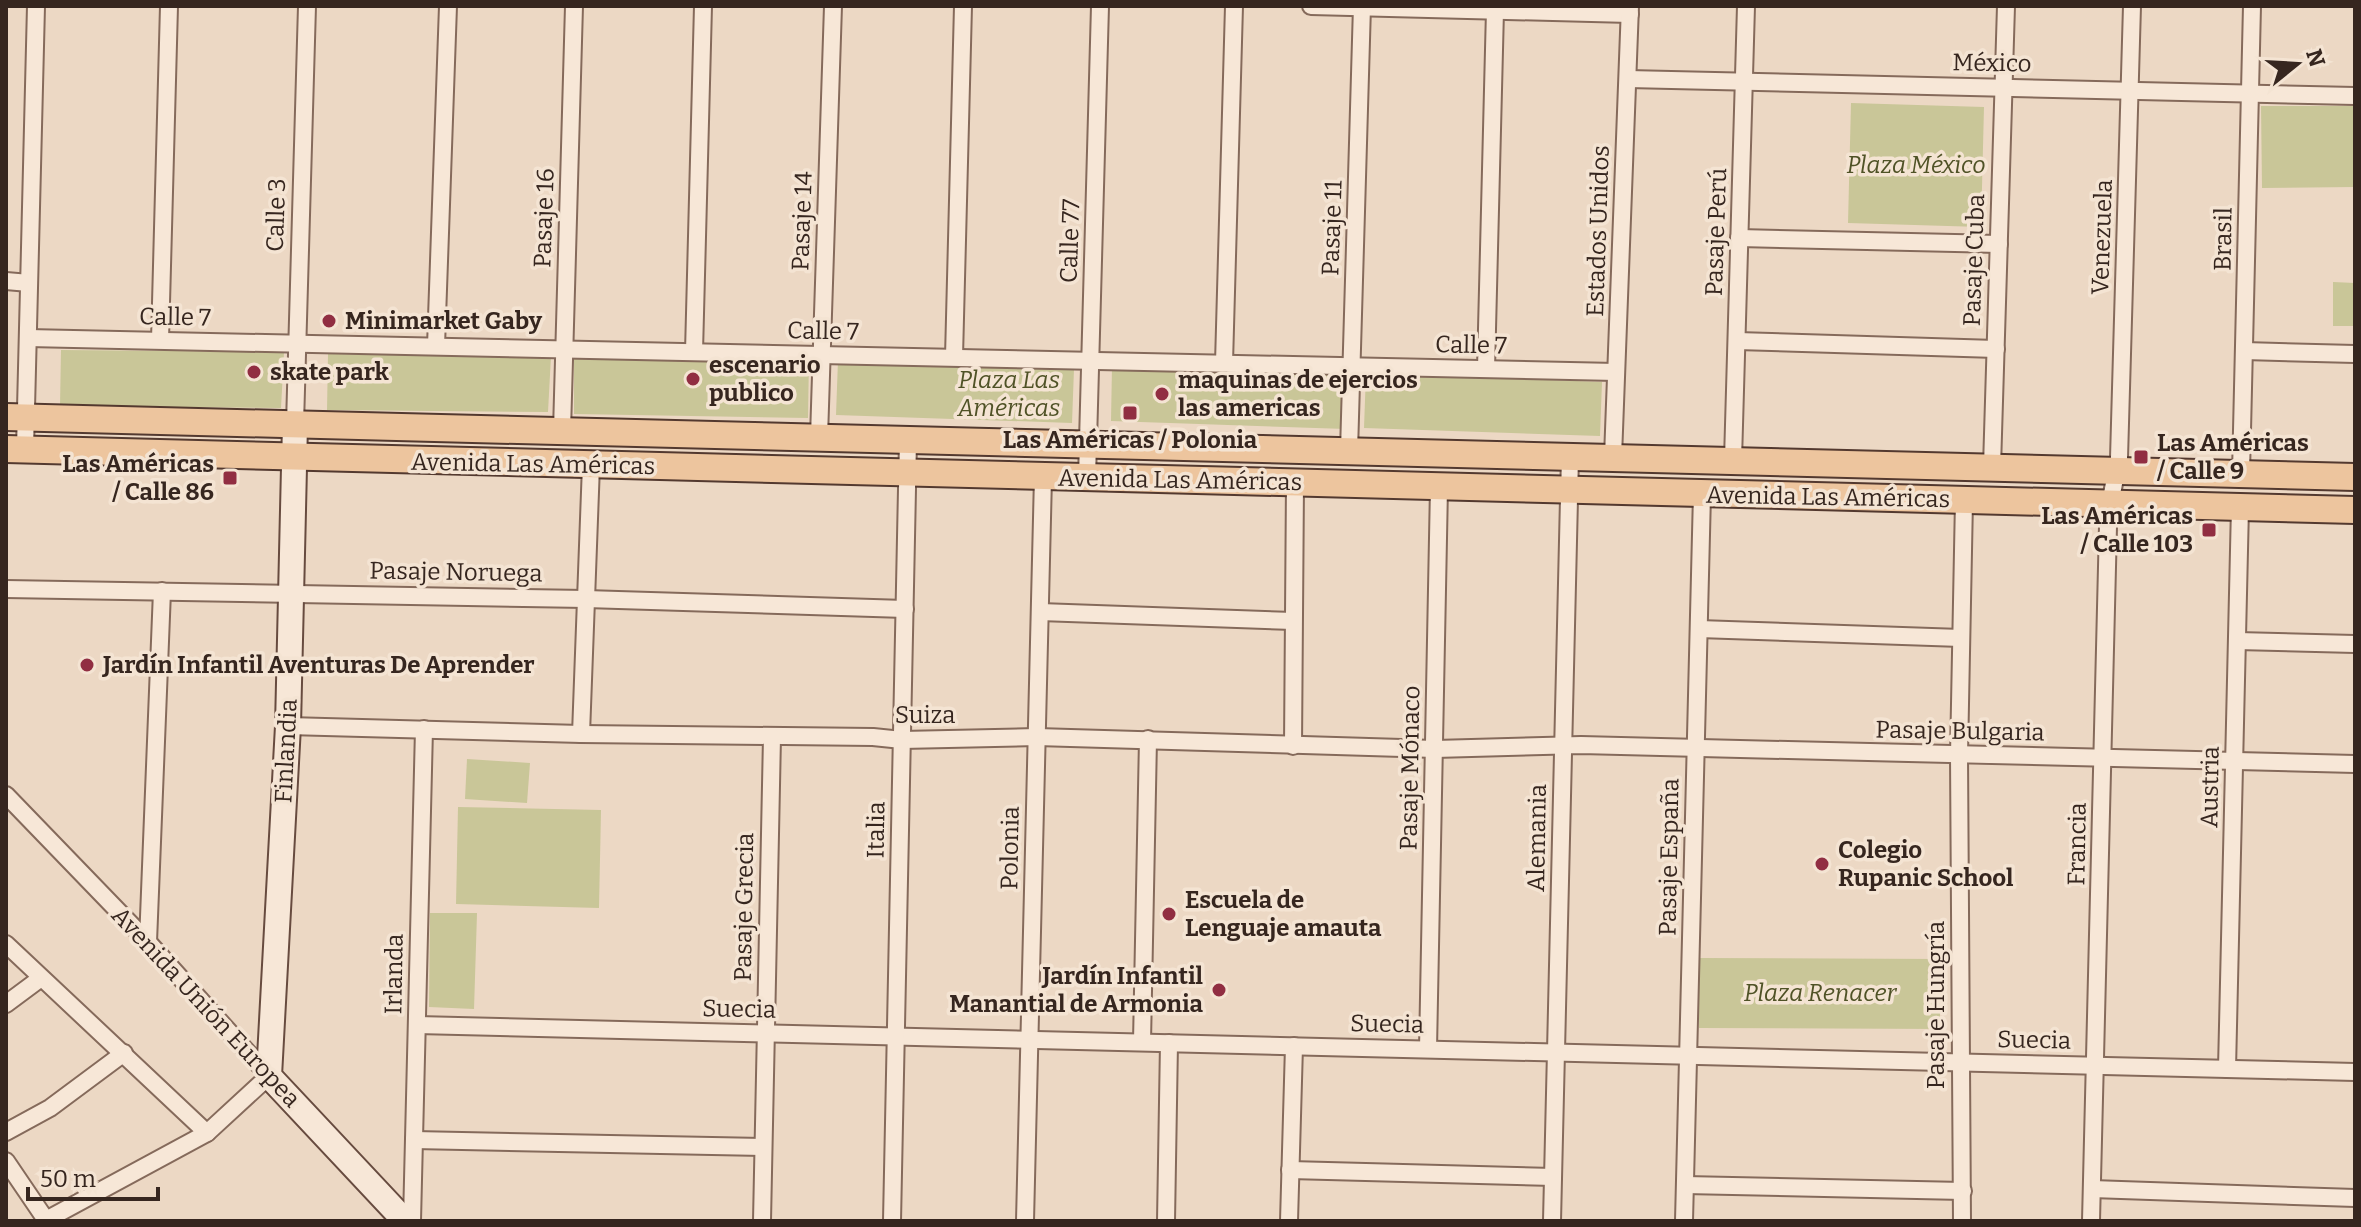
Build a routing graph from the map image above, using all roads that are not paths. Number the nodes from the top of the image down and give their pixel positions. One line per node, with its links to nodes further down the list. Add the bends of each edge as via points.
1 (36, 6): 28 (street)
2 (169, 6): 30 (street)
3 (307, 6): 32 (street, Calle 3)
4 (448, 6): 33 (street)
5 (574, 6): 34 (street, Pasaje 16)
6 (703, 6): 37 (street)
7 (833, 6): 38 (street, Pasaje 14)
8 (963, 6): 40 (street)
9 (1100, 6): 41 (street, Calle 77)
10 (1234, 6): 42 (street)
11 (1311, 6): 16 (street)
12 (1746, 6): 20 (street, Pasaje Perú)
13 (2006, 6): 21 (street, Pasaje Cuba)
14 (2132, 6): 22 (street, Venezuela)
15 (2252, 6): 23 (street, Brasil)
16 (1362, 7): 17 (street); 43 (street, Pasaje 11)
17 (1495, 10): 18 (street); 44 (street)
18 (1630, 10): 19 (street, Estados Unidos)
19 (1628, 79): 20 (street, México); 45 (street, Estados Unidos)
20 (1744, 82): 21 (street, México); 25 (street, Pasaje Perú)
21 (2003, 88): 22 (street, México); 26 (street, Pasaje Cuba)
22 (2130, 91): 23 (street, México); 60 (street, Venezuela)
23 (2250, 93): 24 (street, México); 36 (street, Brasil)
24 (2355, 96)
25 (1739, 238): 26 (street); 31 (street, Pasaje Perú)
26 (1999, 244): 35 (street, Pasaje Cuba)
27 (6, 281): 28 (street)
28 (29, 283): 29 (street)
29 (28, 338): 30 (street, Calle 7); 46 (street)
30 (160, 340): 32 (street, Calle 7)
31 (1737, 341): 35 (street); 57 (street, Pasaje Perú)
32 (297, 343): 33 (street, Calle 7); 47 (street, Calle 3)
33 (436, 346): 34 (street, Calle 7)
34 (565, 349): 37 (street, Calle 7); 48 (street, Pasaje 16)
35 (1996, 349): 59 (street, Pasaje Cuba)
36 (2244, 351): 39 (street); 61 (street, Brasil)
37 (694, 352): 38 (street, Calle 7)
38 (822, 354): 40 (street, Calle 7); 49 (street, Pasaje 14)
39 (2355, 354)
40 (954, 357): 41 (street, Calle 7)
41 (1090, 361): 42 (street, Calle 7); 51 (street, Calle 77)
42 (1224, 363): 43 (street, Calle 7)
43 (1352, 366): 44 (street, Calle 7); 53 (street, Pasaje 11)
44 (1486, 369): 45 (street, Calle 7)
45 (1616, 372): 55 (street, Estados Unidos)
46 (16, 417): 47 (main road, Avenida Las Américas); 52 (street)
47 (295, 424): 48 (main road, Avenida Las Américas); 56 (street, Finlandia)
48 (562, 431): 49 (main road, Avenida Las Américas)
49 (819, 437): 50 (main road, Avenida Las Américas)
50 (908, 440): 51 (main road, Avenida Las Américas); 62 (street, Italia)
51 (1088, 444): 53 (main road, Avenida Las Américas); 65 (street, Calle 77)
52 (15, 449): 56 (main road, Avenida Las Américas)
53 (1349, 451): 54 (main road, Avenida Las Américas)
54 (1570, 456): 55 (main road, Avenida Las Américas); 68 (street, Alemania)
55 (1613, 457): 57 (main road, Avenida Las Américas)
56 (294, 458): 58 (main road, Avenida Las Américas); 76 (street, Finlandia)
57 (1733, 460): 59 (main road, Avenida Las Américas)
58 (591, 465): 62 (main road, Avenida Las Américas); 77 (street)
59 (1992, 467): 60 (main road, Avenida Las Américas)
60 (2119, 470): 61 (main road, Avenida Las Américas); 71 (street, Francia)
61 (2241, 473): 64 (main road, Avenida Las Américas)
62 (908, 474): 63 (main road, Avenida Las Américas); 78 (street, Italia)
63 (1043, 477): 65 (main road, Avenida Las Américas); 79 (street, Polonia)
64 (2355, 477)
65 (1087, 478): 66 (main road, Avenida Las Américas)
66 (1295, 483): 67 (main road, Avenida Las Américas); 80 (street)
67 (1439, 487): 68 (main road, Avenida Las Américas); 95 (street, Pasaje Mónaco)
68 (1569, 491): 69 (main road, Avenida Las Américas); 93 (street, Alemania)
69 (1702, 494): 70 (main road, Avenida Las Américas); 81 (street, Pasaje España)
70 (1964, 500): 71 (main road, Avenida Las Américas); 82 (street, Pasaje Hungría)
71 (2110, 504): 72 (main road, Avenida Las Américas); 97 (street, Francia)
72 (2240, 507): 73 (main road, Avenida Las Américas); 83 (street, Austria)
73 (2355, 510)
74 (6, 589): 75 (street, Pasaje Noruega)
75 (162, 591): 76 (street, Pasaje Noruega); 101 (street)
76 (290, 593): 77 (street, Pasaje Noruega); 85 (street, Finlandia)
77 (586, 599): 78 (street, Pasaje Noruega); 87 (street)
78 (905, 609): 91 (street, Italia)
79 (1040, 612): 80 (street); 89 (street, Polonia)
80 (1293, 621): 92 (street)
81 (1699, 629): 82 (street); 94 (street, Pasaje España)
82 (1961, 638): 96 (street, Pasaje Hungría)
83 (2237, 641): 84 (street); 98 (street, Austria)
84 (2355, 644)
85 (288, 726): 86 (street, Suiza); 120 (street, Finlandia)
86 (424, 729): 87 (street, Suiza); 105 (street, Irlanda)
87 (581, 734): 88 (street, Suiza)
88 (772, 737): 91 (street, Suiza); 106 (street, Pasaje Grecia)
89 (1037, 737): 90 (street, Suiza); 91 (street, Suiza); 108 (street, Polonia)
90 (1148, 739): 92 (street, Suiza); 109 (street)
91 (902, 740): 107 (street, Italia)
92 (1293, 746): 95 (street, Suiza)
93 (1563, 747): 94 (street, Pasaje Bulgaria); 95 (street, Suiza); 113 (street, Alemania)
94 (1696, 748): 96 (street, Pasaje Bulgaria); 115 (street, Pasaje España)
95 (1435, 749): 112 (street, Pasaje Mónaco)
96 (1959, 755): 97 (street, Pasaje Bulgaria); 116 (street, Pasaje Hungría)
97 (2103, 758): 98 (street, Pasaje Bulgaria); 117 (street, Francia)
98 (2234, 761): 99 (street, Pasaje Bulgaria); 118 (street, Austria)
99 (2355, 764)
100 (6, 795): 101 (street, Avenida Unión Europea)
101 (148, 942): 120 (street, Avenida Unión Europea)
102 (6, 944): 103 (street)
103 (41, 978): 104 (street); 114 (street)
104 (6, 1004)
105 (417, 1025): 106 (street, Suecia); 123 (street, Irlanda)
106 (765, 1034): 107 (street, Suecia); 124 (street, Pasaje Grecia)
107 (896, 1037): 108 (street, Suecia); 136 (street, Italia)
108 (1029, 1040): 109 (street, Suecia); 137 (street, Polonia)
109 (1142, 1042): 110 (street, Suecia)
110 (1169, 1043): 111 (street, Suecia); 138 (street)
111 (1294, 1046): 112 (street, Suecia); 126 (street)
112 (1428, 1049): 113 (street, Suecia)
113 (1556, 1052): 115 (street, Suecia); 127 (street, Alemania)
114 (124, 1053): 121 (street, via 50,1108); 122 (street)
115 (1688, 1056): 116 (street, Suecia); 128 (street, Pasaje España)
116 (1961, 1062): 117 (street, Suecia); 130 (street, Pasaje Hungría)
117 (2095, 1065): 118 (street, Suecia); 129 (street, Francia)
118 (2227, 1069): 119 (street, Suecia)
119 (2355, 1072)
120 (269, 1076): 122 (street); 133 (street, Avenida Unión Europea)
121 (6, 1132)
122 (207, 1133): 132 (street)
123 (414, 1140): 124 (street); 134 (street, Irlanda)
124 (763, 1147): 135 (street, Pasaje Grecia)
125 (6, 1161): 132 (street)
126 (1290, 1170): 127 (street); 139 (street)
127 (1553, 1177): 140 (street, Alemania)
128 (1685, 1185): 130 (street); 141 (street, Pasaje España)
129 (2092, 1189): 131 (street); 143 (street, Francia)
130 (1963, 1191): 142 (street, Pasaje Hungría)
131 (2355, 1198)
132 (44, 1221)
133 (405, 1221)
134 (412, 1221)
135 (762, 1221)
136 (892, 1221)
137 (1025, 1221)
138 (1166, 1221)
139 (1289, 1221)
140 (1552, 1221)
141 (1684, 1221)
142 (1962, 1221)
143 (2091, 1221)

